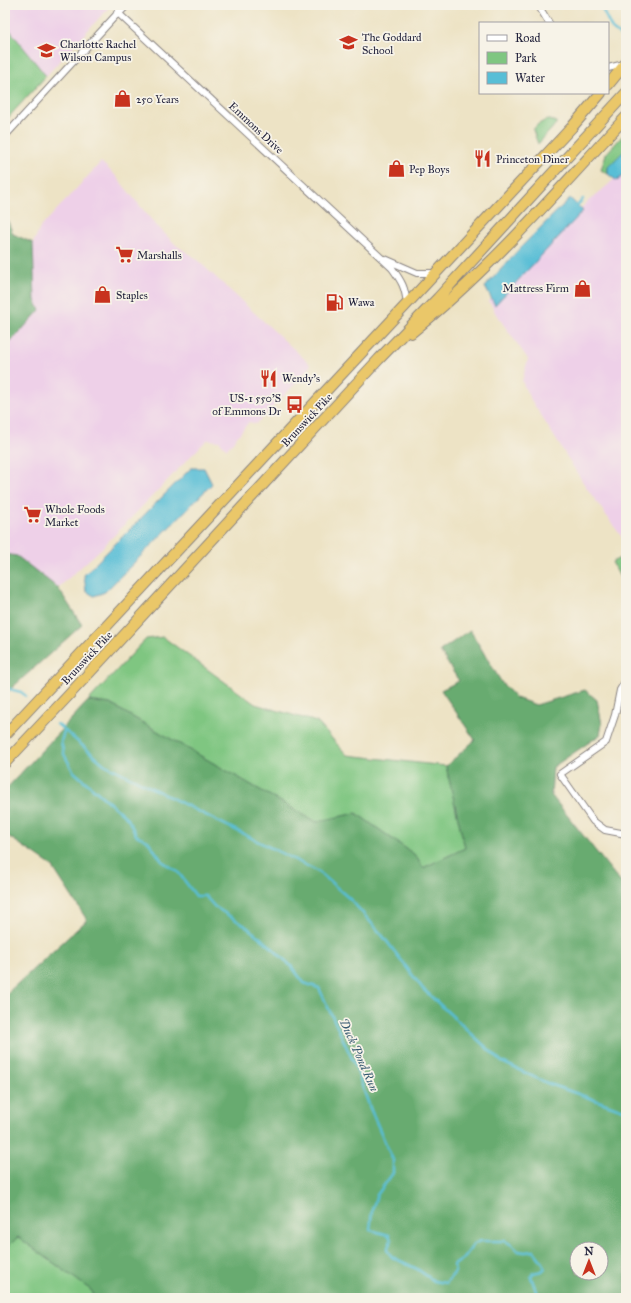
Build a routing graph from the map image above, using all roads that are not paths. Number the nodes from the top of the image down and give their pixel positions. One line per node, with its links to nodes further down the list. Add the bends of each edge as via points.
1 (126, 5): 3 (street)
2 (538, 5): 4 (street)
3 (118, 14): 11 (street); 12 (street, Emmons Drive)
4 (548, 22)
5 (626, 64): 6 (street); 7 (highway)
6 (609, 68)
7 (609, 83)
8 (626, 93): 15 (highway, Brunswick Pike)
9 (600, 94): 13 (highway, Brunswick Pike)
10 (626, 117): 15 (highway, via 548,203 483,268 438,311)
11 (5, 136)
12 (380, 256): 13 (street, Emmons Drive, via 417,272); 14 (street, Emmons Drive, via 403,284)
13 (436, 273): 14 (highway, Brunswick Pike)
14 (407, 304): 17 (highway, Brunswick Pike)
15 (379, 359): 18 (highway, Brunswick Pike)
16 (626, 680): 19 (street, via 620,690 606,742 560,774 593,821 605,830)
17 (5, 735)
18 (5, 763)
19 (626, 834)

